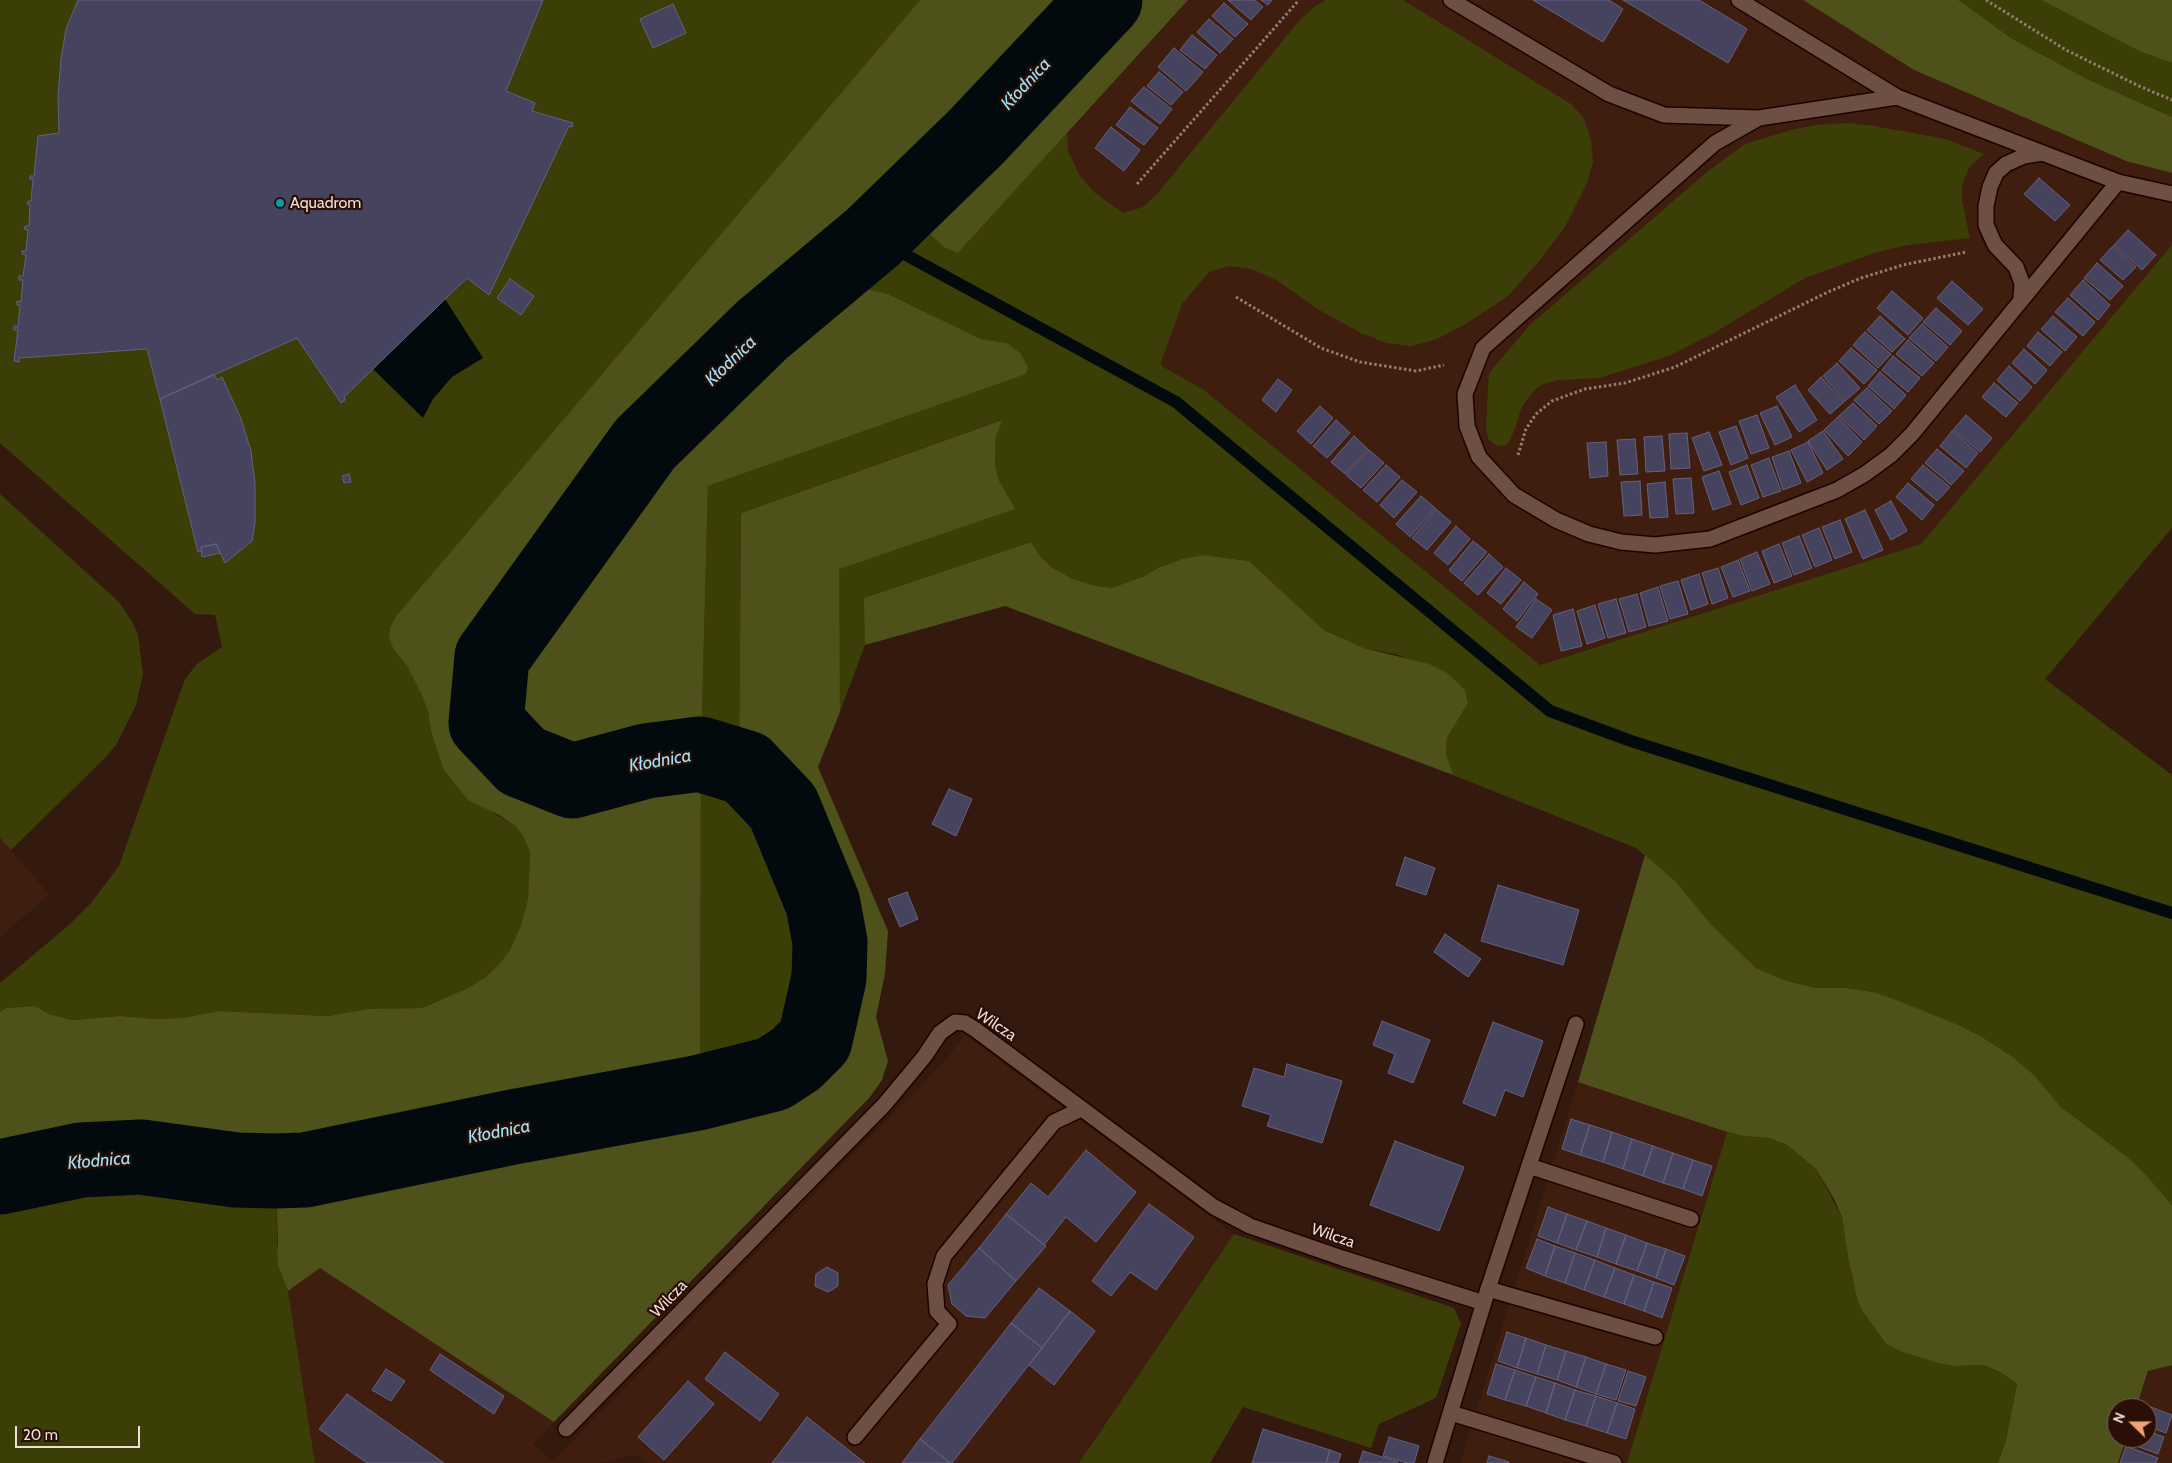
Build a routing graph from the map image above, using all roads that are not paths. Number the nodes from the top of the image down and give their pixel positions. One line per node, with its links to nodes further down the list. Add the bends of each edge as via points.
1 (1451, 0): 4 (street, via 1610,94 1664,115)
2 (1739, 0): 3 (street)
3 (1897, 97): 4 (street); 5 (street)
4 (1759, 118): 8 (street, via 1716,143 1483,348 1465,394 1467,426 1479,456 1514,495 1556,520 1589,534 1621,542 1655,545 1710,539 1837,490 1891,455 1912,434)
5 (2042, 153): 6 (street); 8 (street, via 2024,156 2006,164 1996,173 1986,206 1986,225 1995,245 2016,267 2022,283)
6 (2118, 182): 7 (street); 8 (street)
7 (2172, 194)
8 (2021, 298)
9 (1576, 1024): 11 (street)
10 (1081, 1109): 13 (street, Wilcza, via 1214,1207 1250,1226 1342,1258); 16 (street, Wilcza, via 976,1030 955,1022 947,1026 884,1105); 17 (street, via 1054,1122 944,1256 935,1284 937,1311 949,1324)
11 (1529, 1166): 12 (street); 13 (street)
12 (1691, 1219)
13 (1486, 1296): 14 (street, Wilcza); 15 (street)
14 (1655, 1338)
15 (1451, 1413): 18 (street); 19 (street)
16 (566, 1429)
17 (856, 1437)
18 (1435, 1463)
19 (1614, 1463)

